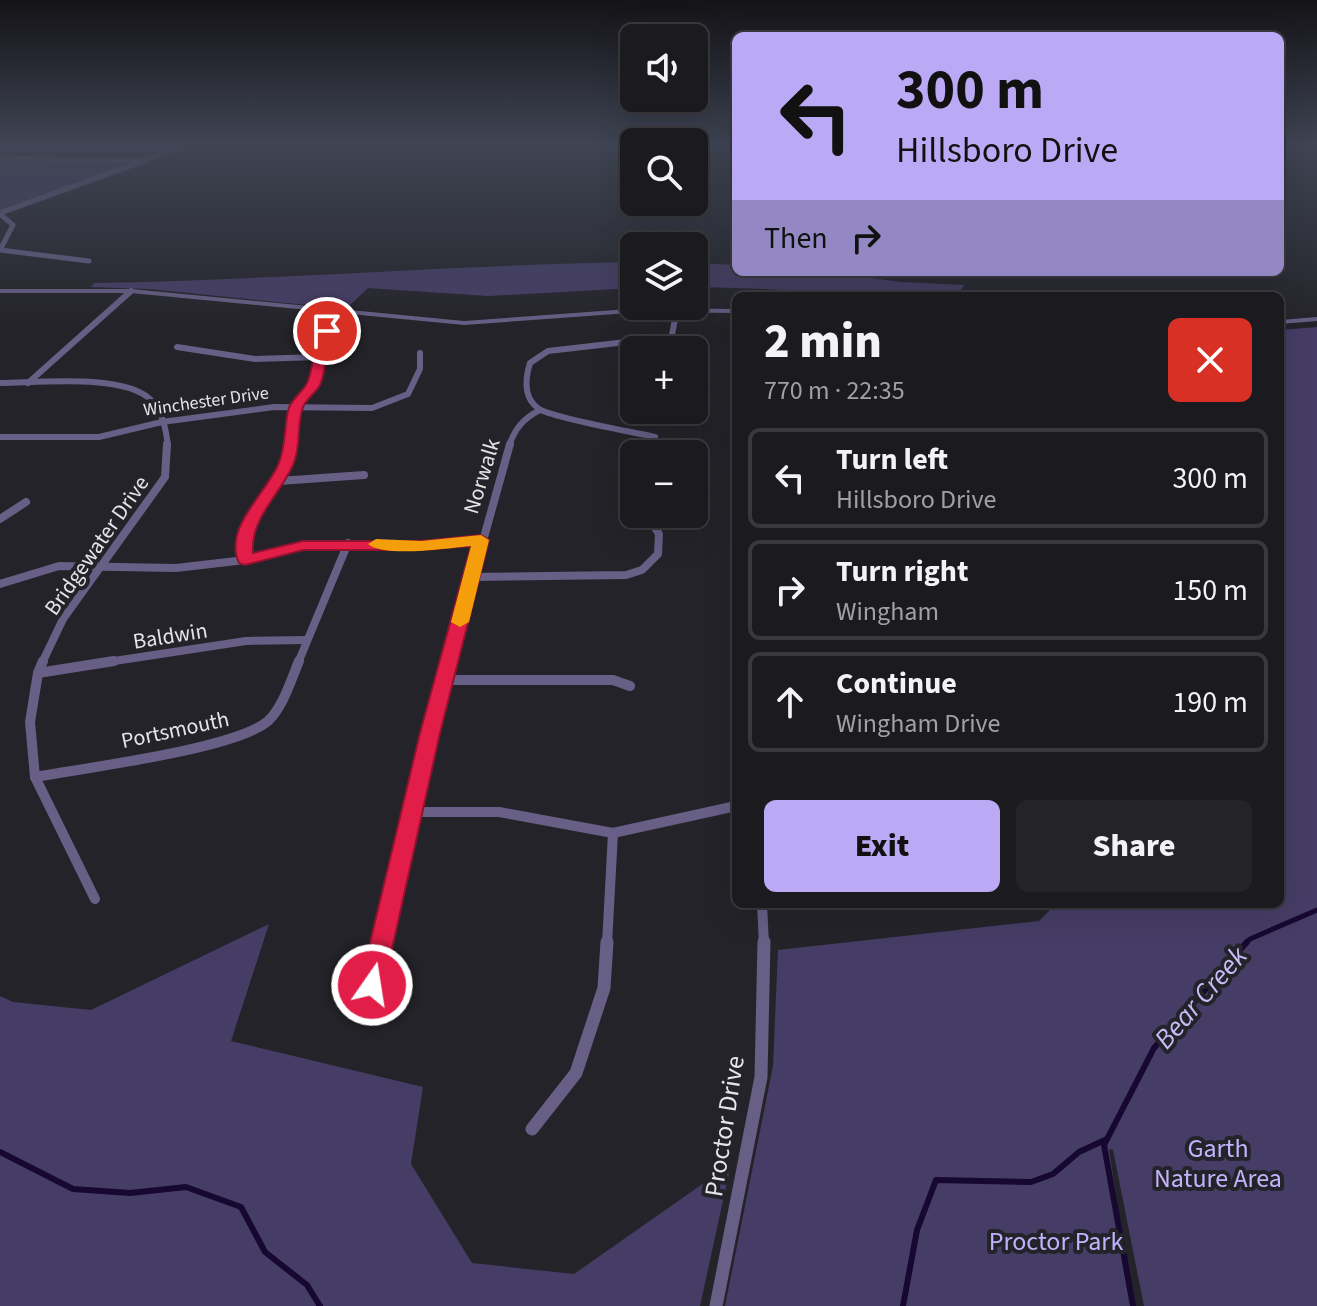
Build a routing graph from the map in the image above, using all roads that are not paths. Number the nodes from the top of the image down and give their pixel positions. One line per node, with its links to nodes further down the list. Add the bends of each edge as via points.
1 (22, 206): 2 (street)
2 (0, 214): 3 (street)
3 (3, 220): 4 (street, via 13,225)
4 (1, 246): 5 (street, via 6,253)
5 (89, 261)
6 (0, 291): 7 (street)
7 (131, 291): 10 (street); 19 (street)
8 (708, 310): 9 (street)
9 (732, 311)
10 (344, 313): 11 (street, via 490,323); 17 (street, via 323,336)
11 (620, 313)
12 (1317, 319): 13 (street)
13 (1284, 322)
14 (620, 342): 21 (street, via 536,356 524,385)
15 (177, 347): 17 (street, via 255,359)
16 (420, 353): 20 (street, Winchester Drive, via 420,369 408,394 399,400 372,408)
17 (318, 357): 20 (street, via 314,383)
18 (0, 383): 19 (street, Bridgewater Drive)
19 (28, 383): 22 (street, Bridgewater Drive, via 119,387 141,393 154,402)
20 (295, 407): 22 (street, Winchester Drive); 26 (street, via 291,451)
21 (540, 410): 24 (street); 30 (street, Norwalk, via 513,433)
22 (162, 422): 23 (street, Winchester Drive, via 99,437); 33 (street, Bridgewater Drive, via 170,457 165,477)
23 (0, 437)
24 (655, 437)
25 (364, 475): 26 (street)
26 (279, 481): 32 (street, via 249,525)
27 (26, 502): 28 (street)
28 (0, 519)
29 (655, 528): 34 (street, via 658,554 642,570 607,576)
30 (481, 540): 31 (street, via 421,546); 34 (street, Norwalk)
31 (348, 543): 32 (street, via 303,546); 36 (street, Portsmouth)
32 (245, 560): 33 (street, via 176,568)
33 (98, 566): 35 (street, via 59,566); 37 (street, Bridgewater Drive, via 63,619)
34 (473, 577): 38 (street, Norwalk)
35 (1, 583)
36 (307, 640): 37 (street, Baldwin, via 246,641); 40 (street, Portsmouth, via 277,712 252,732)
37 (38, 673): 40 (street, Bridgewater Drive, via 30,722)
38 (443, 680): 39 (street, via 613,680); 42 (street, Norwalk)
39 (630, 686)
40 (35, 777): 44 (street, Bridgewater Drive)
41 (732, 807): 43 (street)
42 (411, 812): 43 (street, via 499,812); 46 (street, Norwalk)
43 (613, 833): 47 (street, via 604,988 576,1073)
44 (95, 899)
45 (762, 908): 48 (street, Proctor Drive, via 761,1077)
46 (372, 985)
47 (532, 1129)
48 (716, 1306)

